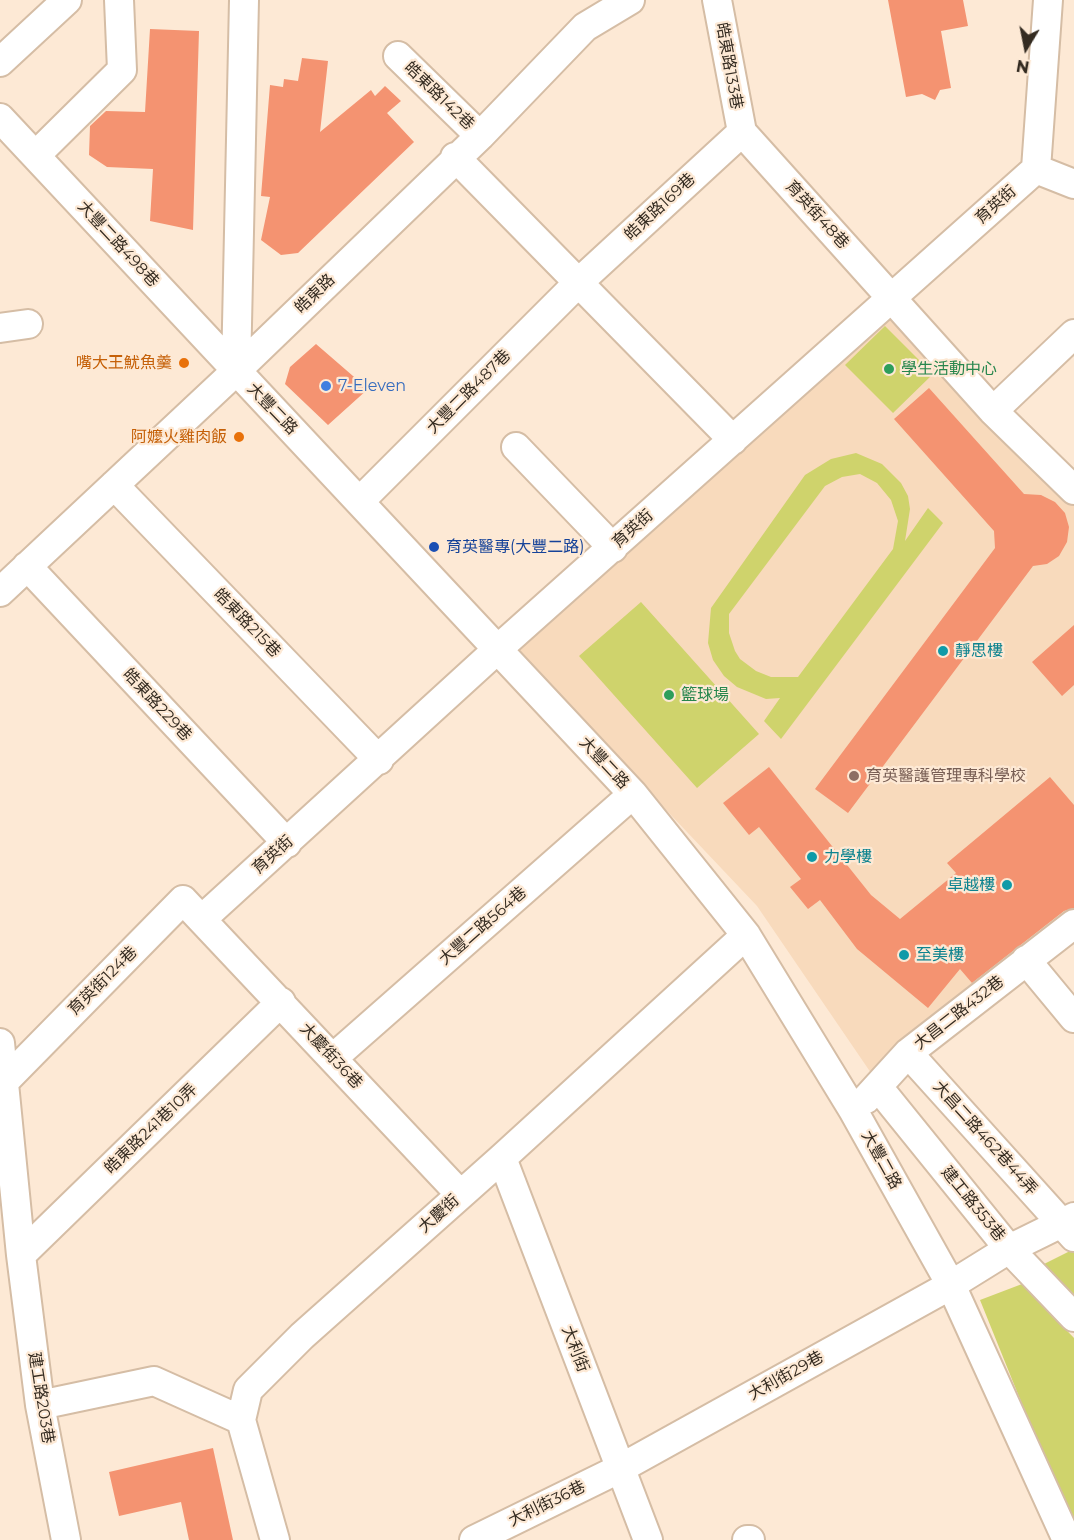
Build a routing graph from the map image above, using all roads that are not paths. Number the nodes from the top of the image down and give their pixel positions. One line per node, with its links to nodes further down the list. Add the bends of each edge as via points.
1 (67, 0): 8 (street)
2 (119, 0): 12 (street, via 122,70)
3 (244, 0): 21 (street, 大豐二路)
4 (630, 0): 11 (street, 皓東路, via 585,27)
5 (717, 0): 10 (street, 皓東路133巷)
6 (1048, 0): 14 (street)
7 (398, 56): 11 (street, 皓東路142巷)
8 (0, 62)
9 (0, 118): 12 (street, 大豐二路498巷)
10 (742, 132): 16 (street, 皓東路169巷); 17 (street, 育英街48巷)
11 (480, 136): 13 (street, 皓東路)
12 (36, 155): 21 (street, 大豐二路498巷)
13 (455, 157): 16 (street); 21 (street, 皓東路)
14 (1036, 169): 15 (street); 17 (street, 育英街)
15 (1074, 184)
16 (578, 283): 23 (street); 27 (street, 大豐二路487巷)
17 (893, 298): 22 (street, 育英街48巷); 23 (street, 育英街)
18 (28, 324): 19 (street)
19 (0, 328)
20 (1074, 334): 22 (street)
21 (236, 371): 25 (street, 皓東路); 27 (street, 大豐二路)
22 (993, 411): 26 (street, 育英街48巷)
23 (733, 440): 28 (street, 育英街)
24 (516, 447): 28 (street)
25 (114, 485): 29 (street, 皓東路); 32 (street, 皓東路215巷)
26 (1074, 490)
27 (360, 501): 31 (street, 大豐二路)
28 (613, 548): 31 (street, 育英街)
29 (27, 566): 30 (street, 皓東路); 34 (street, 皓東路229巷)
30 (0, 592)
31 (499, 648): 32 (street, 育英街); 33 (street, 大豐二路)
32 (379, 760): 34 (street, 育英街)
33 (633, 794): 37 (street, 大豐二路); 43 (street, 大豐二路564巷)
34 (287, 843): 35 (street, 育英街)
35 (202, 919): 39 (street, 大慶街36巷); 44 (street, 育英街124巷, via 183,900)
36 (1074, 924): 38 (street, 大昌二路432巷)
37 (746, 934): 46 (street, 大豐二路); 47 (street, 大慶街)
38 (1026, 960): 40 (street); 42 (street, 大昌二路432巷)
39 (281, 1002): 43 (street, 大慶街36巷); 51 (street, 皓東路241巷10弄)
40 (1074, 1018)
41 (0, 1043): 44 (street, 建工路203巷)
42 (908, 1053): 45 (street, 大昌二路432巷); 49 (street, 大昌二路462巷44弄)
43 (333, 1058): 48 (street, 大慶街36巷)
44 (4, 1082): 51 (street, 建工路203巷)
45 (878, 1087): 46 (street, 大昌二路432巷); 50 (street, 建工路353巷)
46 (853, 1110): 52 (street, 大豐二路)
47 (502, 1158): 48 (street, 大慶街); 56 (street, 大利街)
48 (460, 1194): 55 (street, 大慶街, via 302,1336 249,1390)
49 (1070, 1226): 50 (street, 大利街29巷)
50 (1010, 1249): 52 (street, 大利街29巷); 53 (street, 建工路353巷)
51 (21, 1256): 54 (street, 建工路203巷)
52 (951, 1285): 56 (street, 大利街29巷); 61 (street, 大豐二路)
53 (1074, 1317)
54 (40, 1405): 55 (street, via 154,1381); 57 (street, 建工路203巷)
55 (241, 1420): 58 (street)
56 (621, 1468): 59 (street, 大利街36巷); 60 (street, 大利街)
57 (66, 1540)
58 (275, 1540)
59 (474, 1540)
60 (648, 1540)
61 (1067, 1540)

